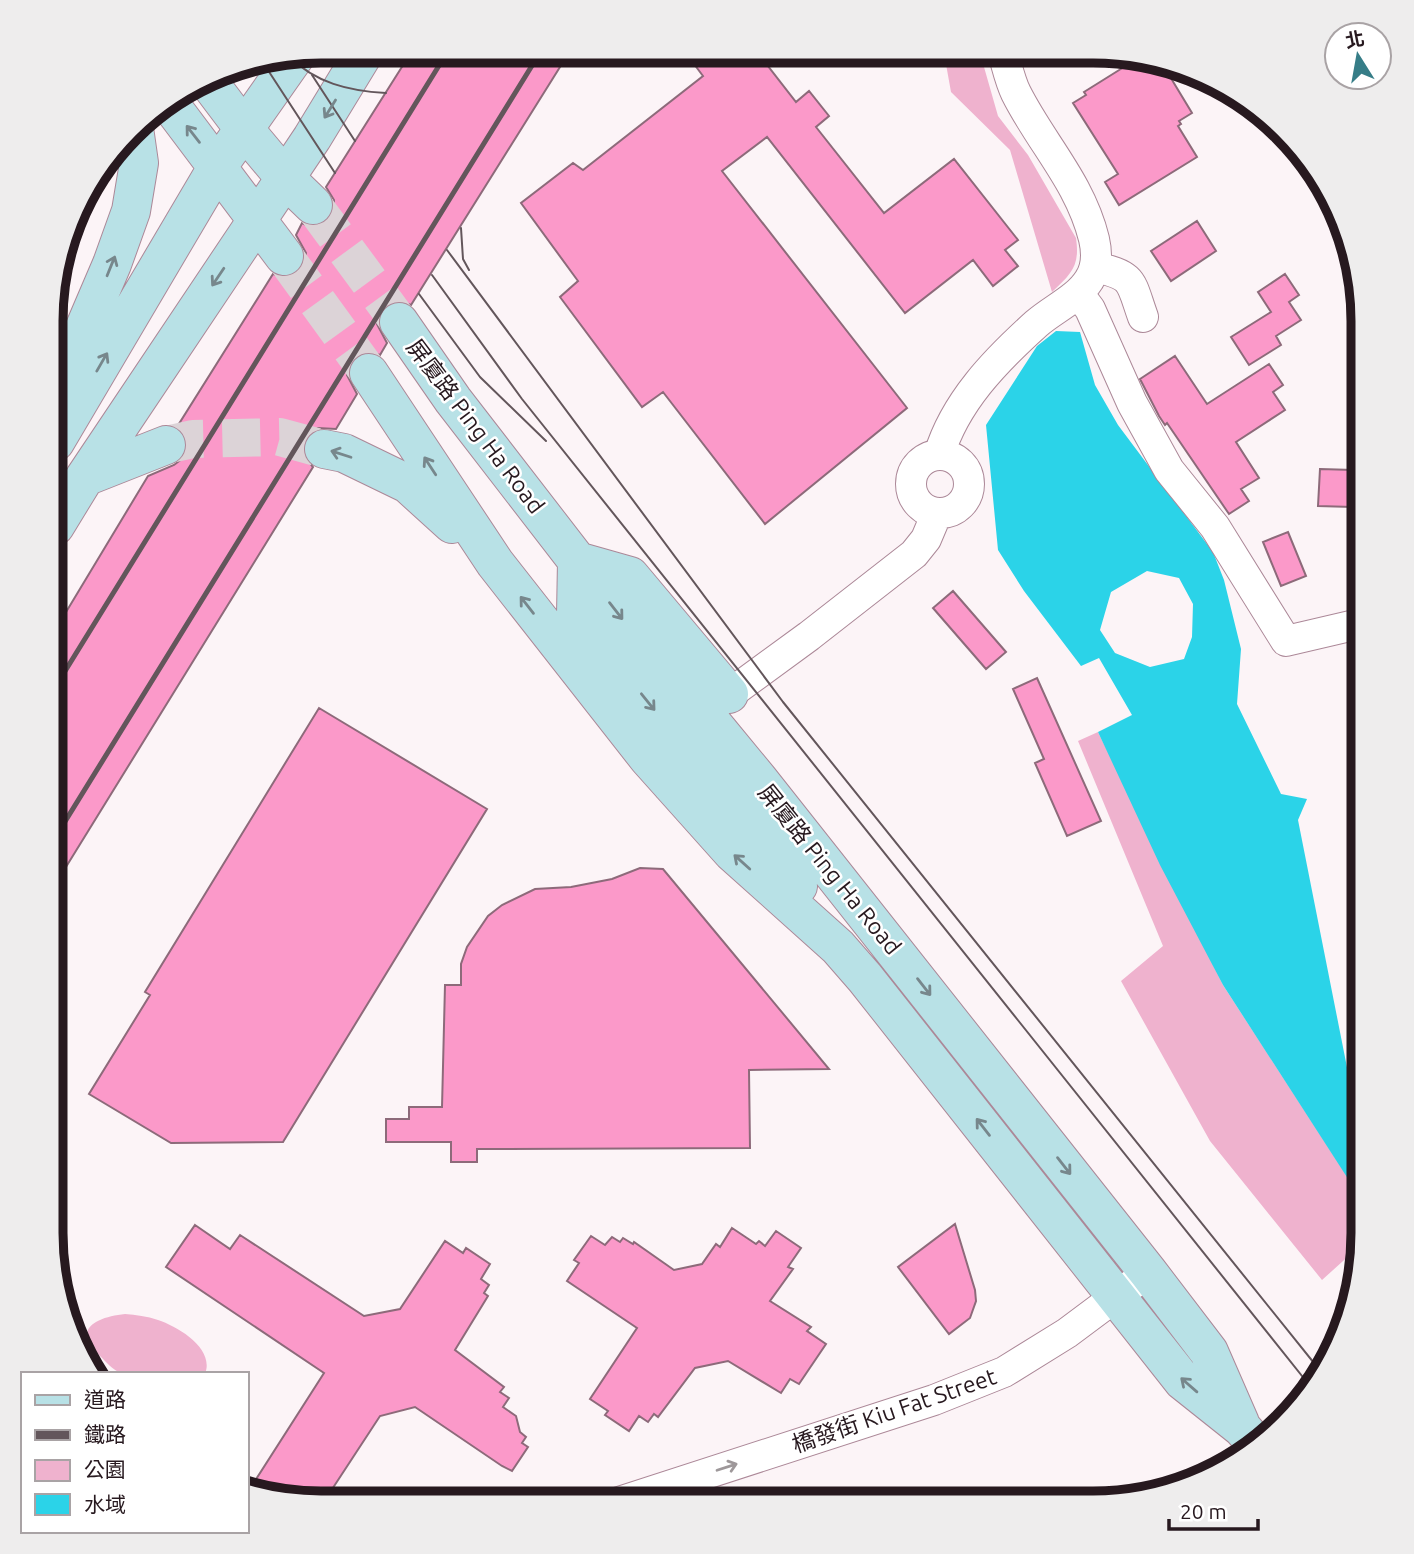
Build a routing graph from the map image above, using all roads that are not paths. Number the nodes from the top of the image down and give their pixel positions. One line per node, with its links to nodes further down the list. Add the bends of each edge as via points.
1 (357, 63): 9 (street, one-way to 9)
2 (1006, 63): 13 (street, via 1016,92 1067,172 1094,239)
3 (289, 65): 6 (street)
4 (213, 87): 6 (street)
5 (173, 109): 8 (street, one-way to 5)
6 (244, 129): 8 (street); 9 (street)
7 (136, 141): 18 (street, one-way to 7, via 131,211 139,163)
8 (218, 166): 11 (street); 19 (street, one-way to 8)
9 (285, 178): 10 (street); 11 (street)
10 (313, 205)
11 (257, 220): 12 (street); 23 (street, one-way to 23)
12 (284, 256)
13 (1095, 267): 14 (street); 15 (street, via 1119,272 1130,281)
14 (1078, 292): 22 (street, via 1037,323 968,395); 27 (street, via 1169,470 1215,527 1286,641)
15 (1143, 317)
16 (399, 322): 28 (street, 屏廈路 Ping Ha Road, one-way to 28, via 453,400 636,637)
17 (369, 373): 26 (street, 屏廈路 Ping Ha Road, one-way to 17)
18 (63, 378)
19 (63, 428)
20 (166, 445): 23 (street)
21 (324, 449): 26 (street, one-way to 21, via 408,484 344,453)
22 (939, 455): 25 (street, via 918,465 911,486 924,509); 25 (street, via 962,465 968,491 962,503)
23 (85, 477): 24 (street)
24 (63, 513)
25 (937, 513): 28 (street, via 914,554)
26 (495, 564): 28 (street, 屏廈路 Ping Ha Road, one-way to 26)
27 (1351, 626)
28 (691, 738): 29 (street, 屏廈路 Ping Ha Road, one-way to 29, via 929,993); 30 (street, 屏廈路 Ping Ha Road, one-way to 28, via 838,947 732,852)
29 (1148, 1272): 30 (street, 橋發街 Kiu Fat Street); 31 (street, 屏廈路 Ping Ha Road, via 1209,1352)
30 (1115, 1296): 31 (street, 屏廈路 Ping Ha Road, one-way to 30, via 1183,1381); 32 (street, 橋發街 Kiu Fat Street, one-way to 30, via 933,1400 1004,1372)
31 (1249, 1436)
32 (654, 1491)

